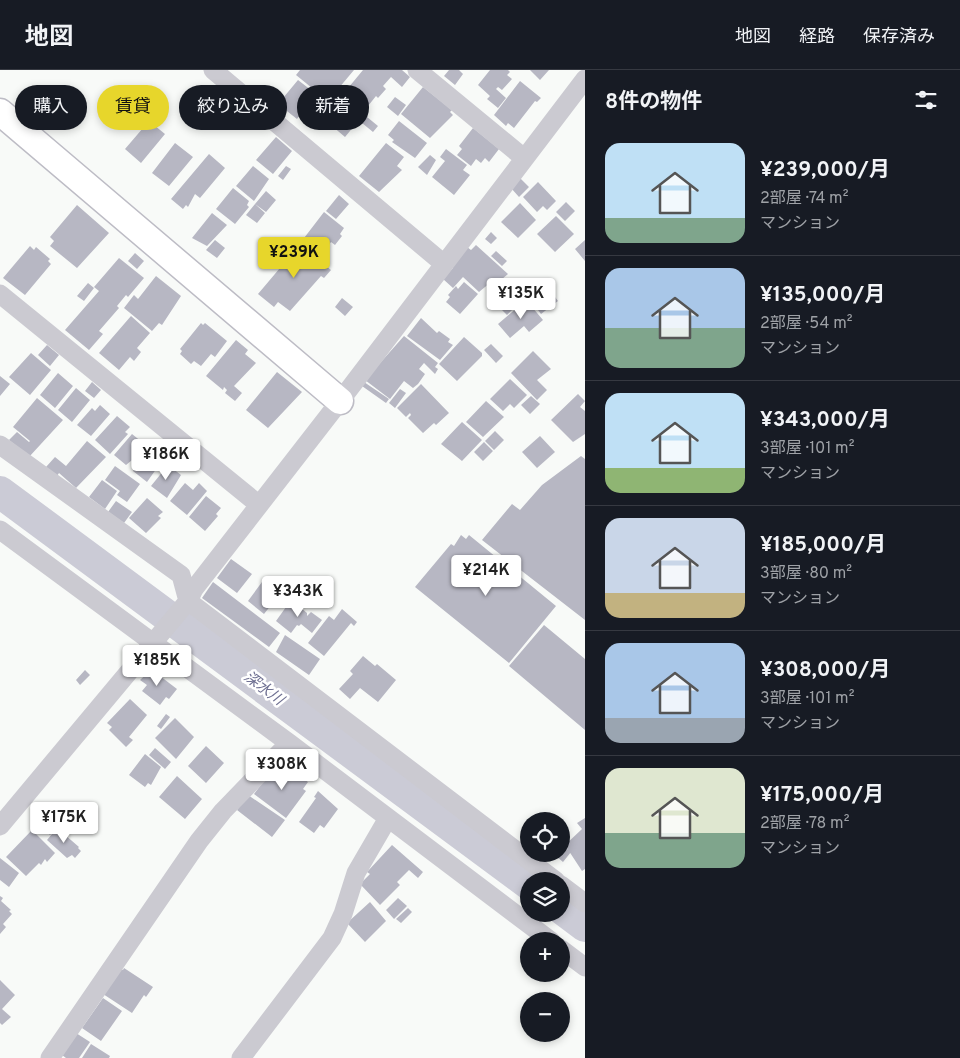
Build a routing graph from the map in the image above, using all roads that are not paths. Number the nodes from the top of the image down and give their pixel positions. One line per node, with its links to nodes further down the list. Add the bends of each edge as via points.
1 (213, 70): 6 (street)
2 (417, 70): 5 (street)
3 (585, 79): 5 (street)
4 (0, 112): 8 (street)
5 (524, 158): 6 (street)
6 (444, 264): 8 (street)
7 (0, 294): 10 (street)
8 (340, 401): 10 (street)
9 (0, 445): 12 (street, via 181,575)
10 (258, 504): 12 (street)
11 (0, 530): 13 (street)
12 (188, 601): 13 (street); 17 (street)
13 (154, 644): 14 (street); 16 (street)
14 (289, 743): 15 (street); 23 (street, via 223,811 199,841)
15 (388, 818): 20 (street); 24 (street, via 356,873 332,938)
16 (0, 826)
17 (544, 872)
18 (570, 892): 19 (street)
19 (585, 903)
20 (539, 932)
21 (570, 956): 22 (street)
22 (585, 967)
23 (50, 1058)
24 (241, 1058)

